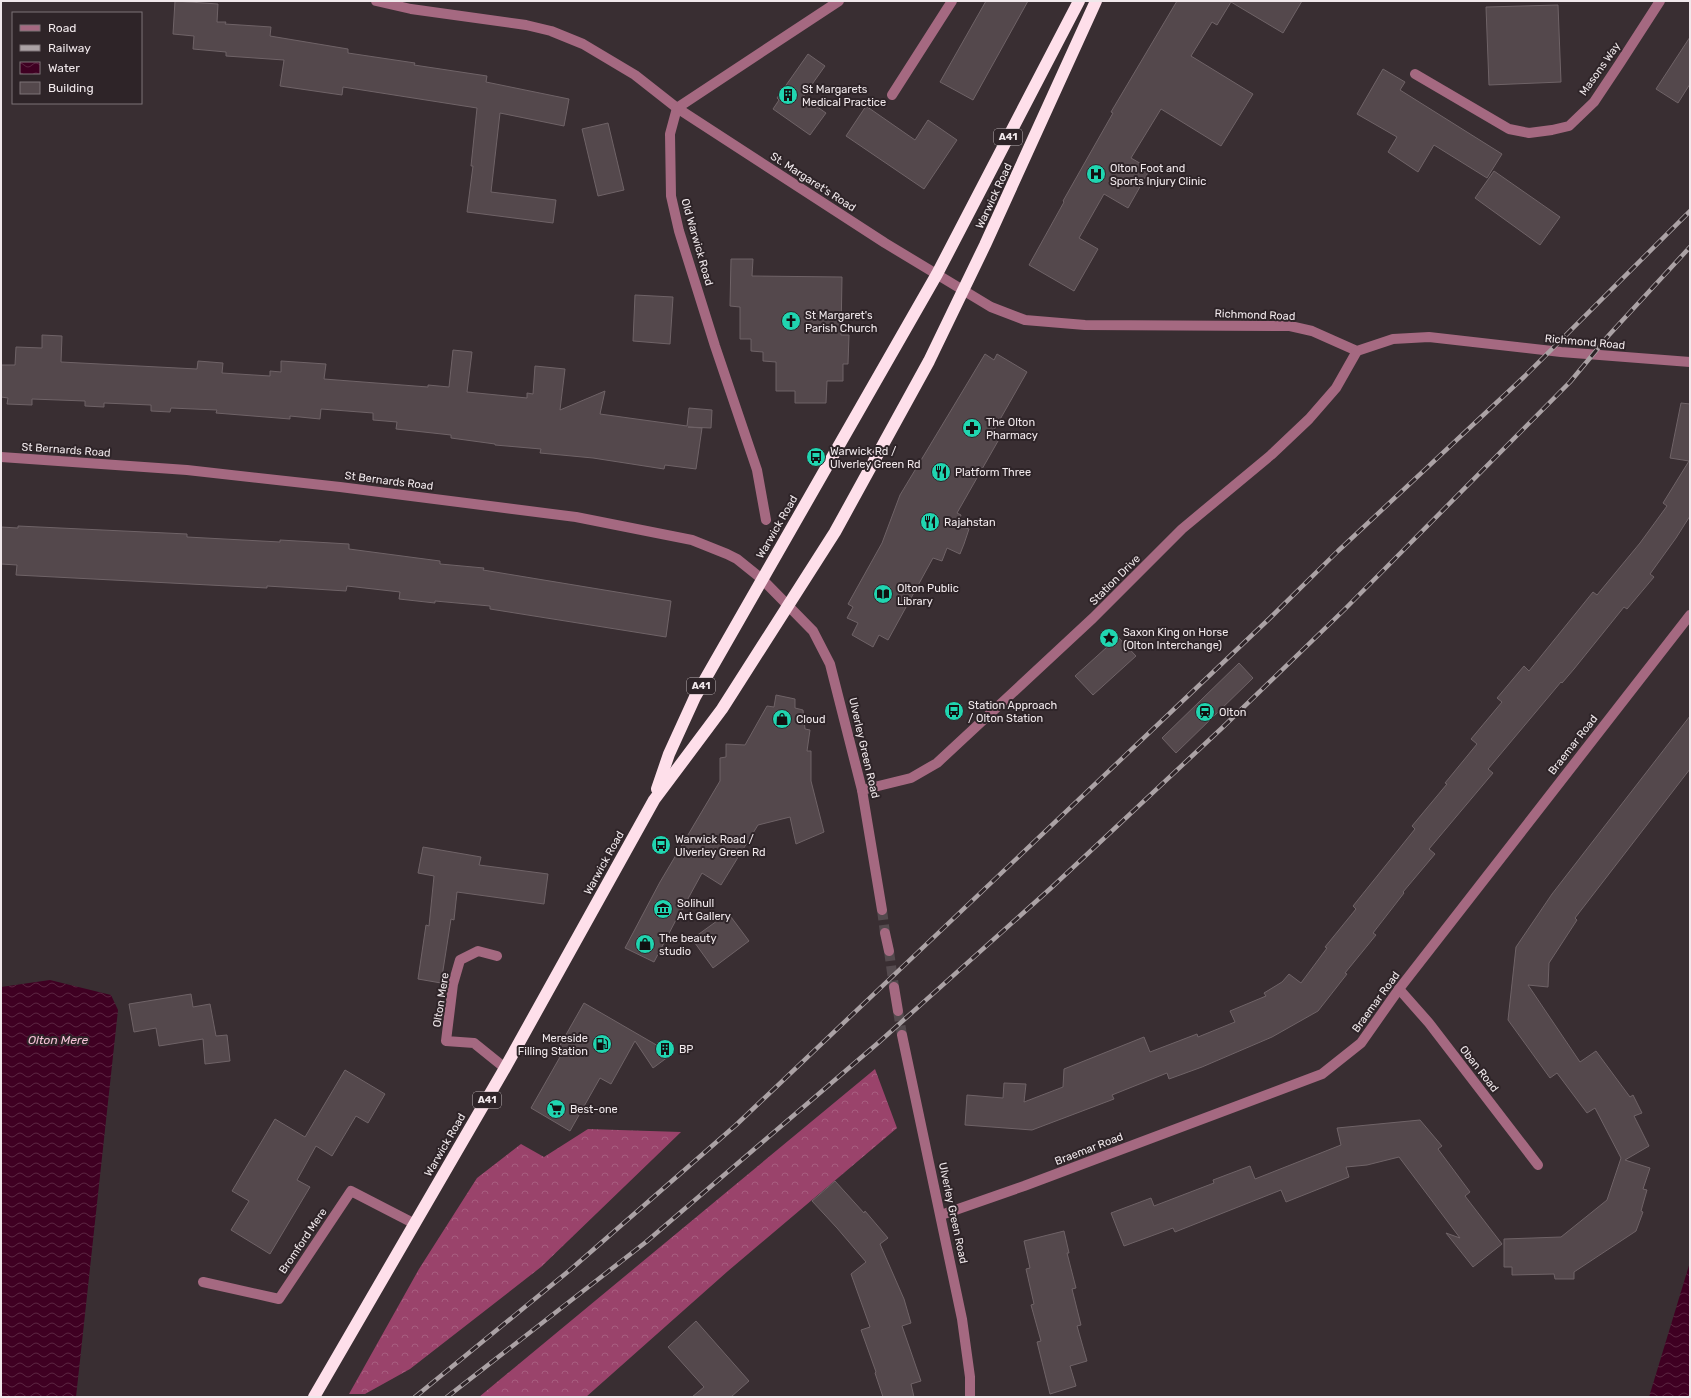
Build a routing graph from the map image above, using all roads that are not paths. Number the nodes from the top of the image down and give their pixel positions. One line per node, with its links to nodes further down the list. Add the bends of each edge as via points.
1 (376, 1): 9 (street, St. Margaret's Road, via 411,10 551,30 583,44 635,75)
2 (839, 1): 9 (street)
3 (952, 1): 8 (street)
4 (1079, 1): 10 (highway, Warwick Road / A41)
5 (1096, 1): 11 (highway, Warwick Road / A41)
6 (1660, 1): 7 (street, Masons Way, via 1594,102 1570,126 1529,132 1509,129)
7 (1415, 74)
8 (892, 95)
9 (677, 108): 10 (street, St. Margaret's Road, via 885,243); 15 (street, Old Warwick Road, via 670,134 672,196 679,231 757,470)
10 (938, 274): 11 (street); 16 (highway, Warwick Road / A41)
11 (963, 291): 12 (street, Richmond Road, via 991,307 1024,320 1085,324 1290,326 1312,332); 17 (highway, Warwick Road / A41, via 929,361 835,532)
12 (1357, 351): 13 (street, Richmond Road, via 1393,339 1429,337 1561,352); 19 (street, Station Drive, via 1336,388 1309,419 1182,529 1093,618 937,763 911,778)
13 (1690, 362)
14 (1, 457): 16 (street, St Bernards Road, via 187,470 576,517 692,540 737,559)
15 (766, 520)
16 (762, 579): 17 (street, St Bernards Road); 20 (highway, Warwick Road / A41, via 695,697 669,754)
17 (788, 605): 19 (street, Ulverley Green Road, via 813,631 830,664); 20 (highway, Warwick Road / A41, via 722,709)
18 (1690, 615): 26 (street, Braemar Road)
19 (862, 790): 21 (street, Ulverley Green Road)
20 (654, 800): 29 (highway, Warwick Road / A41)
21 (882, 910)
22 (885, 933): 23 (street)
23 (888, 951)
24 (497, 956): 29 (street, Olton Mere, via 478,951 460,960 453,984 446,1040 474,1043)
25 (894, 987): 27 (street)
26 (1399, 989): 30 (street, Oban Road); 31 (street, Braemar Road, via 1361,1043 1322,1074)
27 (898, 1011)
28 (902, 1036): 31 (street, Ulverley Green Road)
29 (505, 1068): 32 (highway, Warwick Road / A41)
30 (1538, 1164)
31 (941, 1215): 35 (street, Ulverley Green Road, via 962,1319 970,1377)
32 (415, 1224): 33 (street, Bromford Mere, via 351,1191 279,1299); 34 (highway, Warwick Road / A41)
33 (203, 1282)
34 (314, 1397)
35 (970, 1397)

